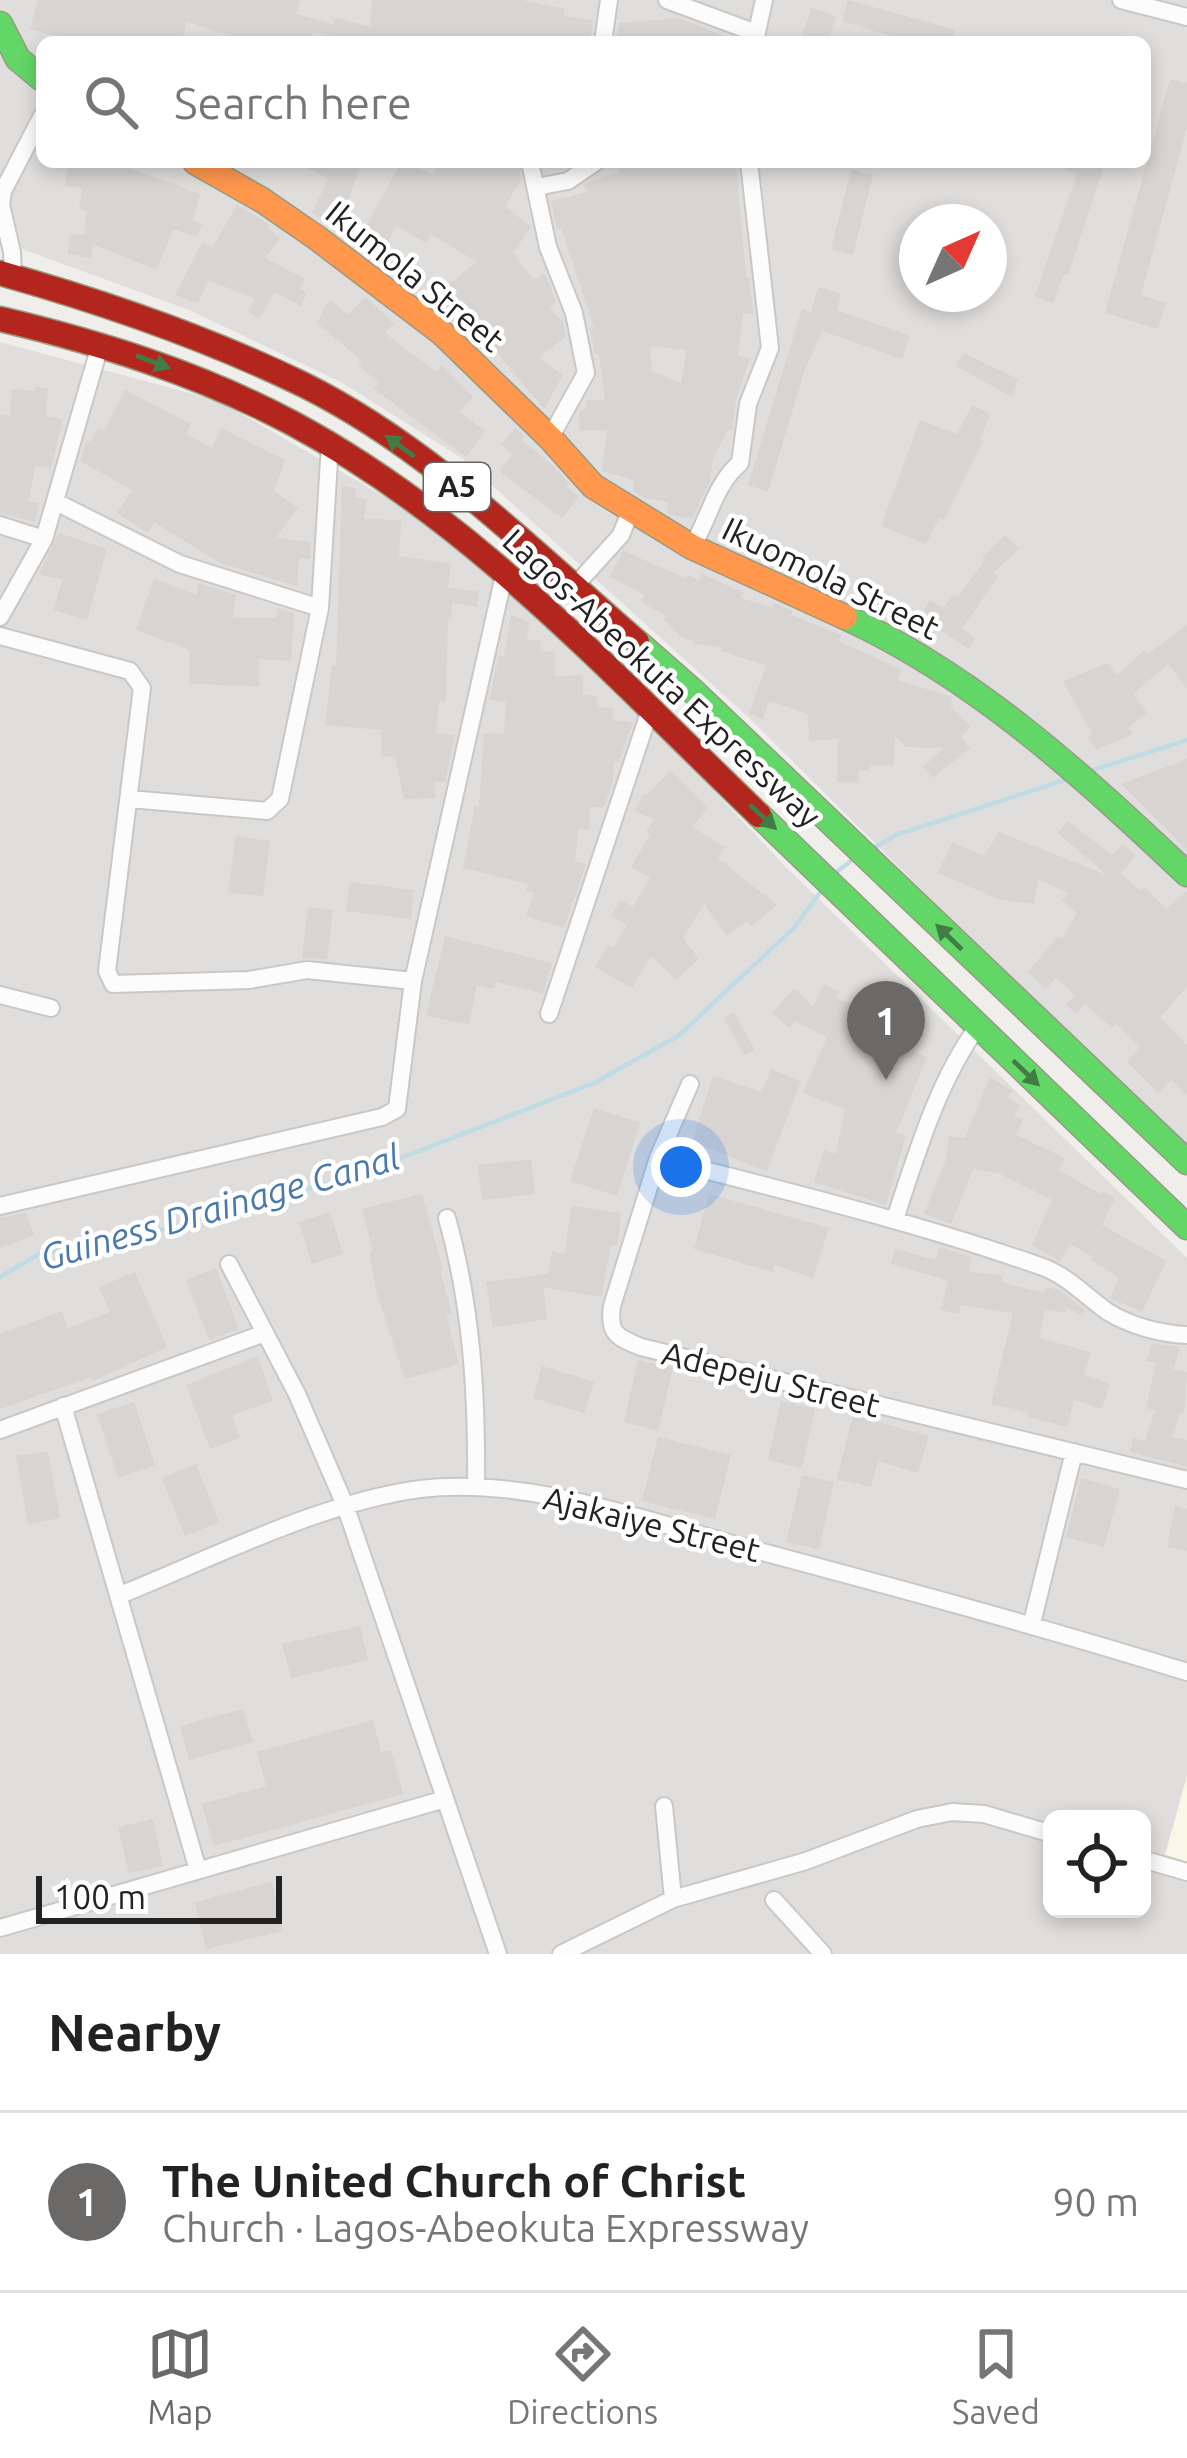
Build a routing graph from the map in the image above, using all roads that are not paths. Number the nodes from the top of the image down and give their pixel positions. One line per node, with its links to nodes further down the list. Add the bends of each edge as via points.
1 (609, 0): 7 (street)
2 (667, 0): 8 (street)
3 (764, 0): 9 (street)
4 (1121, 0): 5 (street)
5 (1187, 17)
6 (0, 24): 10 (main road)
7 (604, 36)
8 (753, 36)
9 (755, 36)
10 (36, 74)
11 (36, 128): 17 (street, via 3,191 12,252)
12 (206, 168): 20 (main road, Ikumola Street, via 317,238 442,333)
13 (531, 168): 16 (street)
14 (587, 168): 16 (street)
15 (750, 168): 26 (street, via 770,348 748,404 740,463 725,475)
16 (536, 187): 20 (street, via 586,373)
17 (6, 274): 28 (main road, Lagos-Abeokuta Expressway / A5, one-way to 17, via 466,494 304,385 114,305)
18 (0, 319): 19 (main road, Lagos-Abeokuta Expressway / A5)
19 (100, 342): 21 (main road, Lagos-Abeokuta Expressway / A5, one-way to 21); 22 (street)
20 (550, 438): 23 (main road, Ikumola Street, via 592,486)
21 (330, 444): 27 (main road, Lagos-Abeokuta Expressway / A5); 29 (street)
22 (56, 502): 25 (street); 29 (street, via 180,564)
23 (630, 512): 26 (main road, Ikumola Street); 28 (street, via 621,536)
24 (0, 524): 25 (street)
25 (44, 538): 30 (street)
26 (692, 547): 34 (main road, Ikuomola Street, via 929,662 1100,790)
27 (505, 571): 32 (main road, Lagos-Abeokuta Expressway / A5); 35 (street)
28 (574, 587): 42 (main road, Lagos-Abeokuta Expressway / A5, one-way to 28)
29 (320, 608): 33 (street, via 275,808)
30 (0, 617)
31 (0, 636): 33 (street, via 139,679)
32 (650, 710): 38 (street); 39 (main road, Lagos-Abeokuta Expressway / A5, one-way to 39)
33 (130, 799): 35 (street, via 107,971 113,984 307,970)
34 (1187, 874)
35 (413, 981): 43 (street, via 393,1113)
36 (0, 995): 37 (street)
37 (51, 1008)
38 (549, 1015)
39 (978, 1026): 45 (street, via 920,1144); 46 (main road, Lagos-Abeokuta Expressway / A5, one-way to 46)
40 (690, 1084): 41 (street, Adepeju Street)
41 (658, 1158): 45 (street); 52 (street, Adepeju Street, via 612,1306 616,1336)
42 (1187, 1162)
43 (0, 1206)
44 (447, 1218): 54 (street, via 471,1333)
45 (896, 1219): 49 (street, via 1046,1268 1108,1312)
46 (1187, 1227)
47 (229, 1264): 48 (street)
48 (265, 1333): 50 (street); 55 (street)
49 (1187, 1336)
50 (63, 1406): 51 (street); 56 (street)
51 (0, 1430)
52 (1074, 1452): 53 (street, Adepeju Street); 57 (street)
53 (1187, 1480)
54 (476, 1487): 55 (street, Ajakaiye Street); 57 (street, Ajakaiye Street, via 676,1528)
55 (345, 1505): 56 (street, Ajakaiye Street); 59 (street)
56 (120, 1595): 63 (street)
57 (1032, 1623): 58 (street, Ajakaiye Street)
58 (1187, 1672)
59 (445, 1799): 63 (street); 68 (street)
60 (664, 1806): 65 (street)
61 (1043, 1831): 65 (street, via 952,1812)
62 (1151, 1862): 64 (street)
63 (198, 1870): 67 (street)
64 (1187, 1872)
65 (673, 1899): 69 (street)
66 (774, 1900): 70 (street)
67 (0, 1928)
68 (498, 1954)
69 (561, 1954)
70 (823, 1954)

